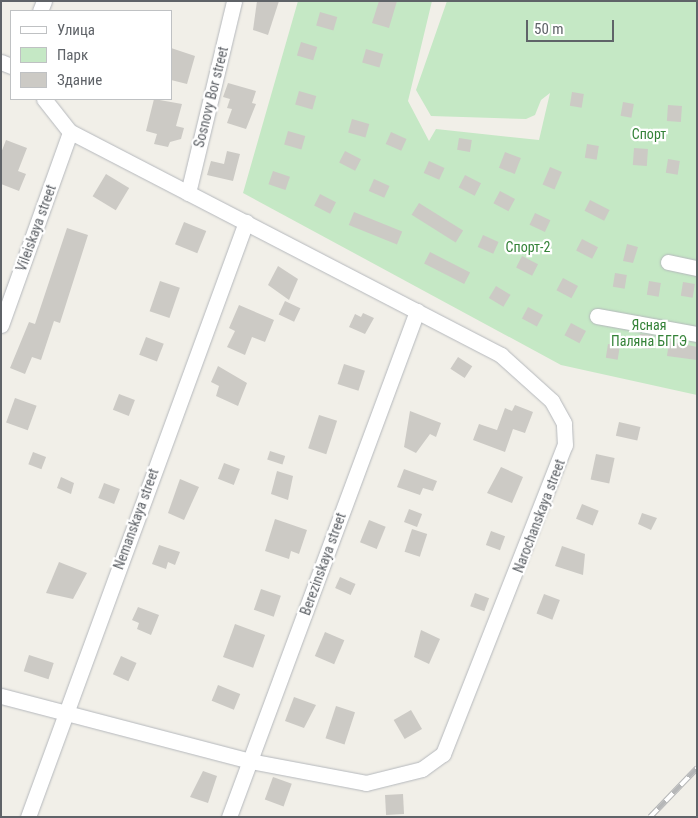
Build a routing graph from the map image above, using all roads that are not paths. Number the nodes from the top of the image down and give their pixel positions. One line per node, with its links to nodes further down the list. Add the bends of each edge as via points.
1 (234, 1): 4 (street, Sosnovy Bor street)
2 (45, 100): 3 (street)
3 (70, 132): 4 (street, Narochanskaya street); 10 (street, Vileiskaya street)
4 (188, 193): 5 (street, Narochanskaya street)
5 (246, 222): 8 (street, Narochanskaya street); 13 (street, Nemanskaya street)
6 (668, 262): 7 (street)
7 (697, 268)
8 (417, 311): 14 (street, Berezinskaya street); 14 (street, Narochanskaya street, via 506,359 542,388 564,423 565,445 554,480 443,754 422,768 366,783)
9 (597, 316): 11 (street)
10 (1, 325)
11 (697, 334)
12 (1, 696): 13 (street)
13 (64, 711): 14 (street); 15 (street, Nemanskaya street)
14 (250, 761): 16 (street, Berezinskaya street)
15 (28, 817)
16 (229, 817)

